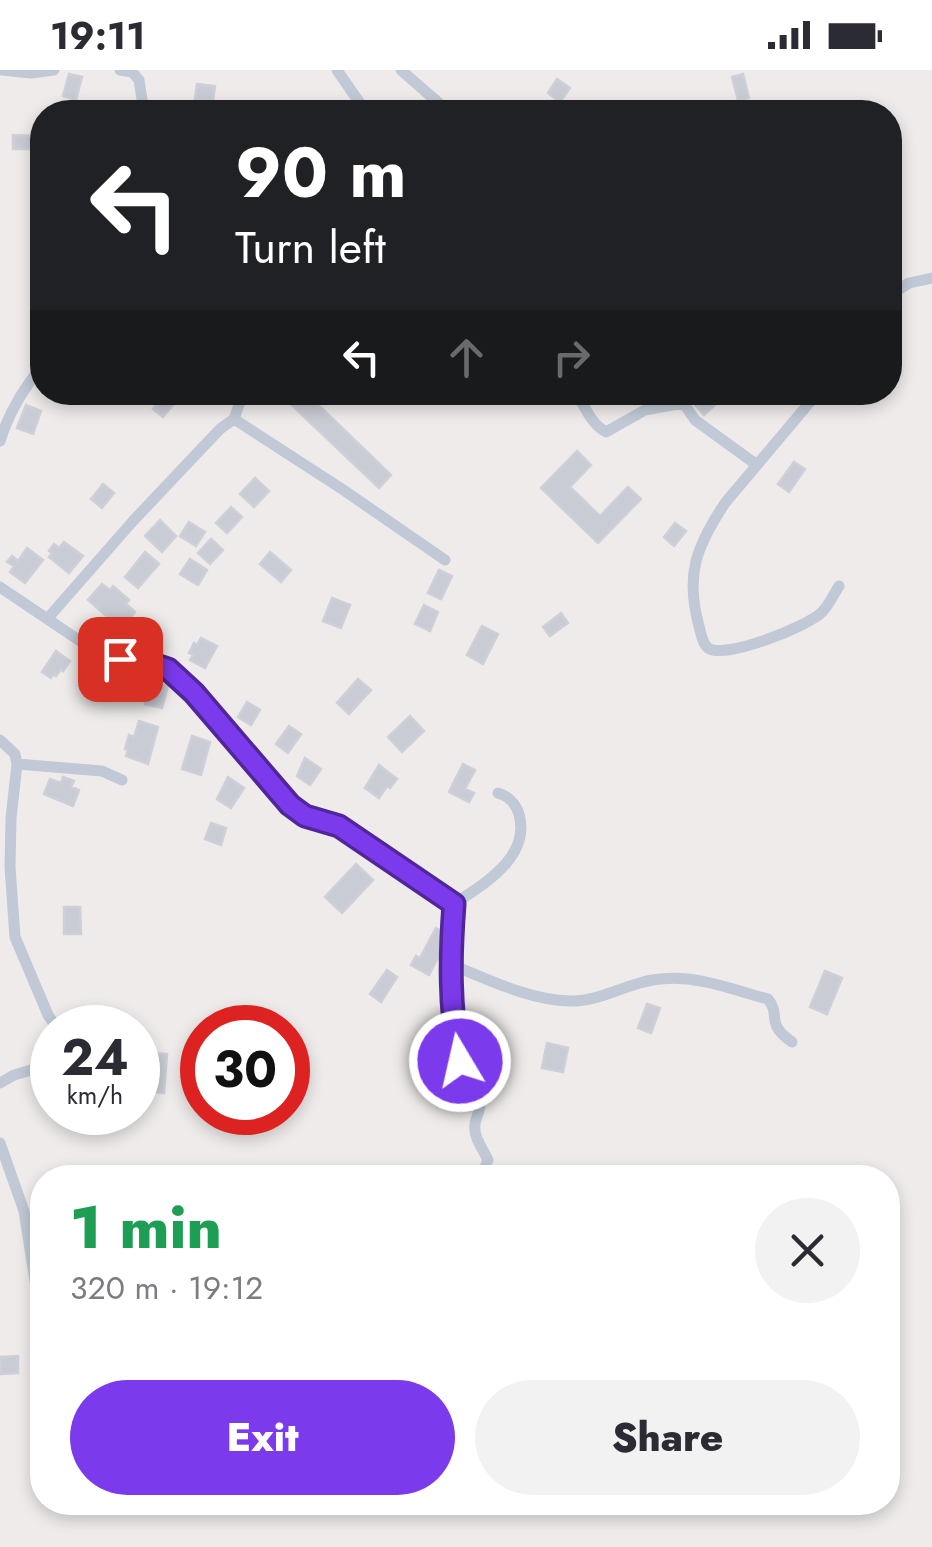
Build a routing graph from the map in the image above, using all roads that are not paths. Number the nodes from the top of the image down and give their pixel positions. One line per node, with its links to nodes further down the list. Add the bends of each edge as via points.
1 (2, 70): 2 (street)
2 (52, 70)
3 (120, 70): 6 (street, via 139,80)
4 (338, 70): 7 (street)
5 (401, 70): 8 (street)
6 (142, 100)
7 (355, 100)
8 (435, 100)
9 (932, 278): 10 (street)
10 (902, 288)
11 (30, 380): 18 (street)
12 (239, 405): 17 (street)
13 (583, 405): 14 (street, via 606,432)
14 (659, 405)
15 (684, 405): 19 (street)
16 (808, 405): 19 (street)
17 (234, 418): 20 (street); 23 (street)
18 (0, 441)
19 (757, 466): 22 (street, via 702,545 692,601 704,643 720,651 807,624)
20 (445, 560)
21 (0, 586): 23 (street)
22 (839, 586)
23 (48, 618): 28 (street, via 89,648 168,669 290,805 339,826)
24 (0, 740): 25 (street)
25 (17, 764): 26 (street); 30 (street, via 10,818)
26 (122, 780)
27 (498, 793): 28 (street, via 518,809 515,850 498,873)
28 (454, 904): 31 (street)
29 (0, 934): 30 (street)
30 (15, 937): 32 (street)
31 (450, 964): 33 (street, via 510,988 571,1001 660,978 701,980 768,999 778,1032); 37 (street, via 454,1031 481,1104 475,1134)
32 (44, 1005)
33 (792, 1042)
34 (30, 1070): 35 (street)
35 (0, 1082)
36 (0, 1143): 38 (street)
37 (486, 1165)
38 (30, 1249)

